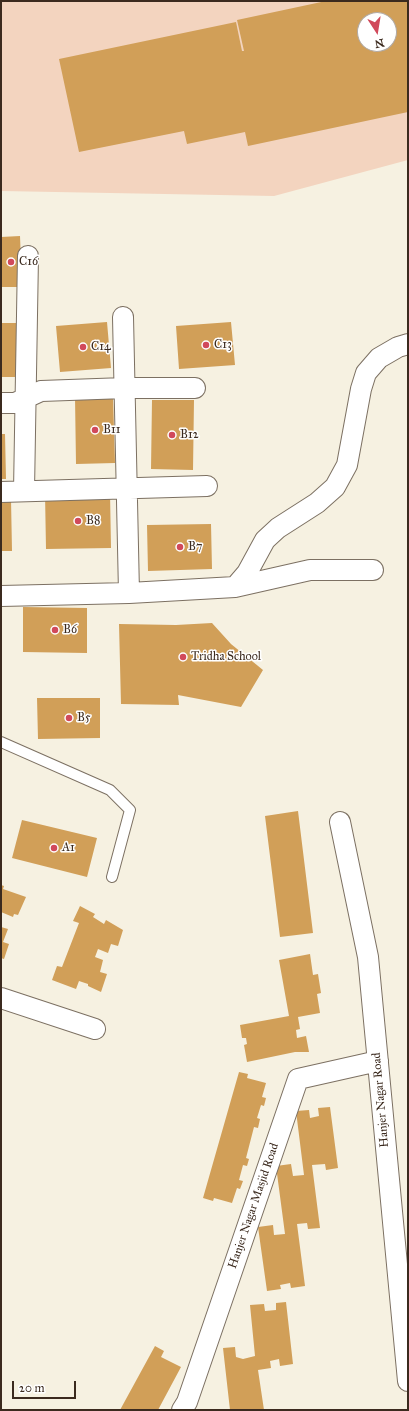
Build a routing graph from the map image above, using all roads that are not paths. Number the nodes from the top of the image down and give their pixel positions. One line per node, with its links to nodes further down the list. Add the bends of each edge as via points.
1 (28, 256): 6 (street)
2 (124, 318): 4 (street)
3 (408, 344): 13 (street, via 380,358 366,373 347,465 335,487 265,540 247,573)
4 (125, 388): 5 (street); 6 (street, via 41,391); 9 (street)
5 (195, 388)
6 (24, 398): 7 (street); 10 (street)
7 (1, 403)
8 (207, 486): 9 (street)
9 (127, 488): 10 (street); 14 (street)
10 (24, 491): 11 (street)
11 (1, 492)
12 (373, 570): 13 (street, via 310,570)
13 (235, 587): 14 (street)
14 (129, 592): 15 (street)
15 (1, 596)
16 (1, 742): 18 (lane, via 110,790 130,810)
17 (340, 822): 21 (street, Hanjer Nagar Road, via 368,957)
18 (112, 877)
19 (1, 998): 20 (street)
20 (95, 1029)
21 (378, 1061): 22 (street, Hanjer Nagar Road); 24 (street, Hanjer Nagar Masjid Road, via 298,1078 187,1402)
22 (406, 1334): 23 (street, Hanjer Nagar Road)
23 (408, 1381)
24 (182, 1410)

